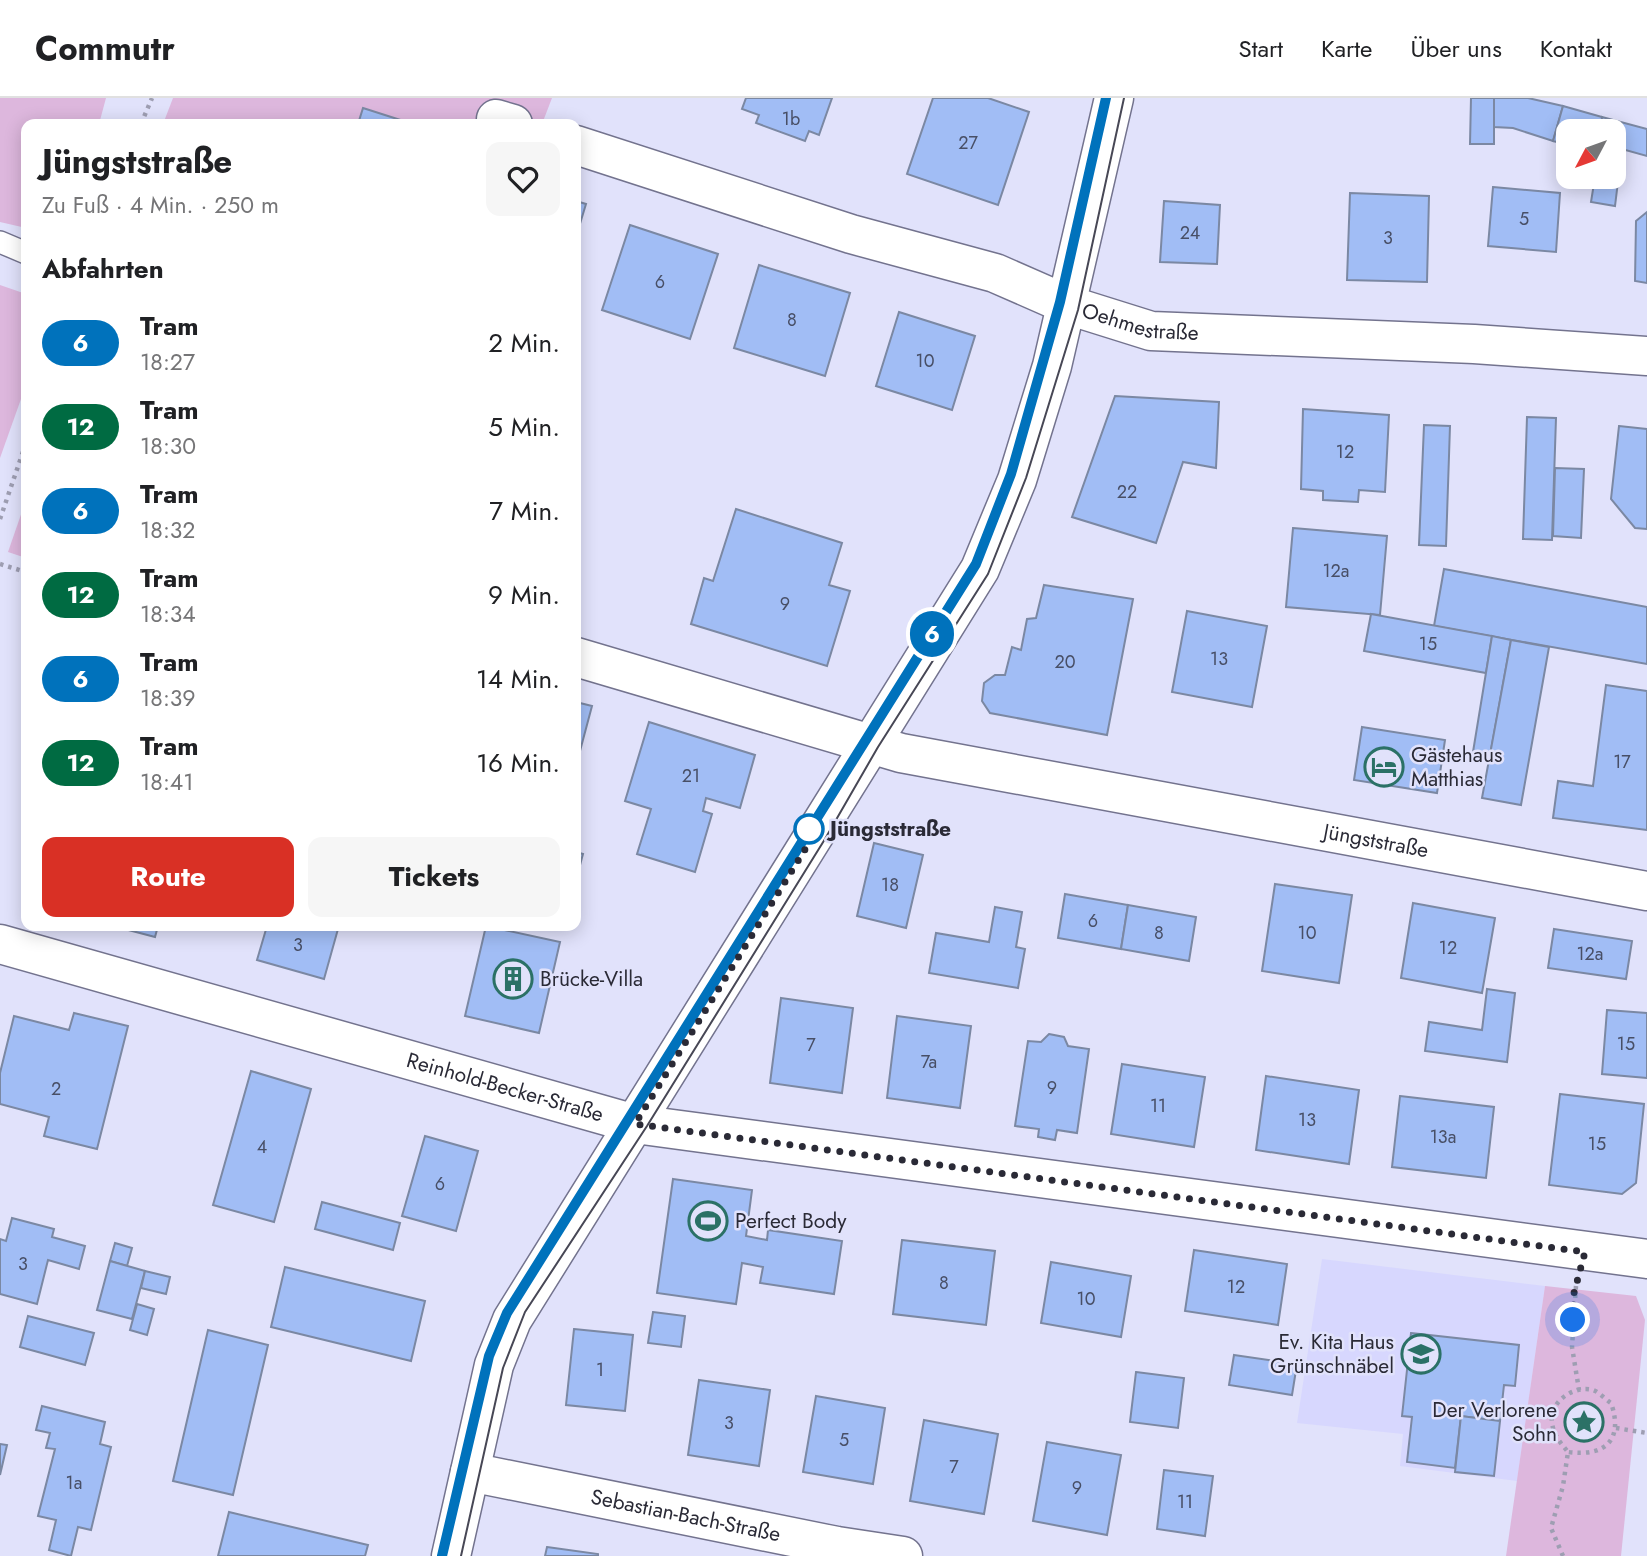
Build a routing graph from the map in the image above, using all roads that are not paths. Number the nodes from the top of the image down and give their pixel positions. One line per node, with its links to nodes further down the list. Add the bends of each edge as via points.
1 (1114, 98): 5 (street)
2 (581, 147): 5 (street, Oehmestraße, via 851,234 995,273)
3 (0, 242): 4 (lane)
4 (21, 251)
5 (1068, 306): 6 (street, Oehmestraße, via 1152,331 1486,344); 8 (street, via 1017,480 980,569)
6 (1647, 356)
7 (581, 658): 8 (street, Jüngststraße)
8 (870, 745): 9 (street, Jüngststraße); 11 (street)
9 (1647, 891)
10 (0, 944): 11 (street, Reinhold-Becker-Straße)
11 (635, 1124): 12 (street, Reinhold-Becker-Straße); 13 (street, via 512,1320 494,1364)
12 (1647, 1259)
13 (470, 1472): 14 (street); 15 (street, Sebastian-Bach-Straße)
14 (451, 1556)
15 (903, 1556)

